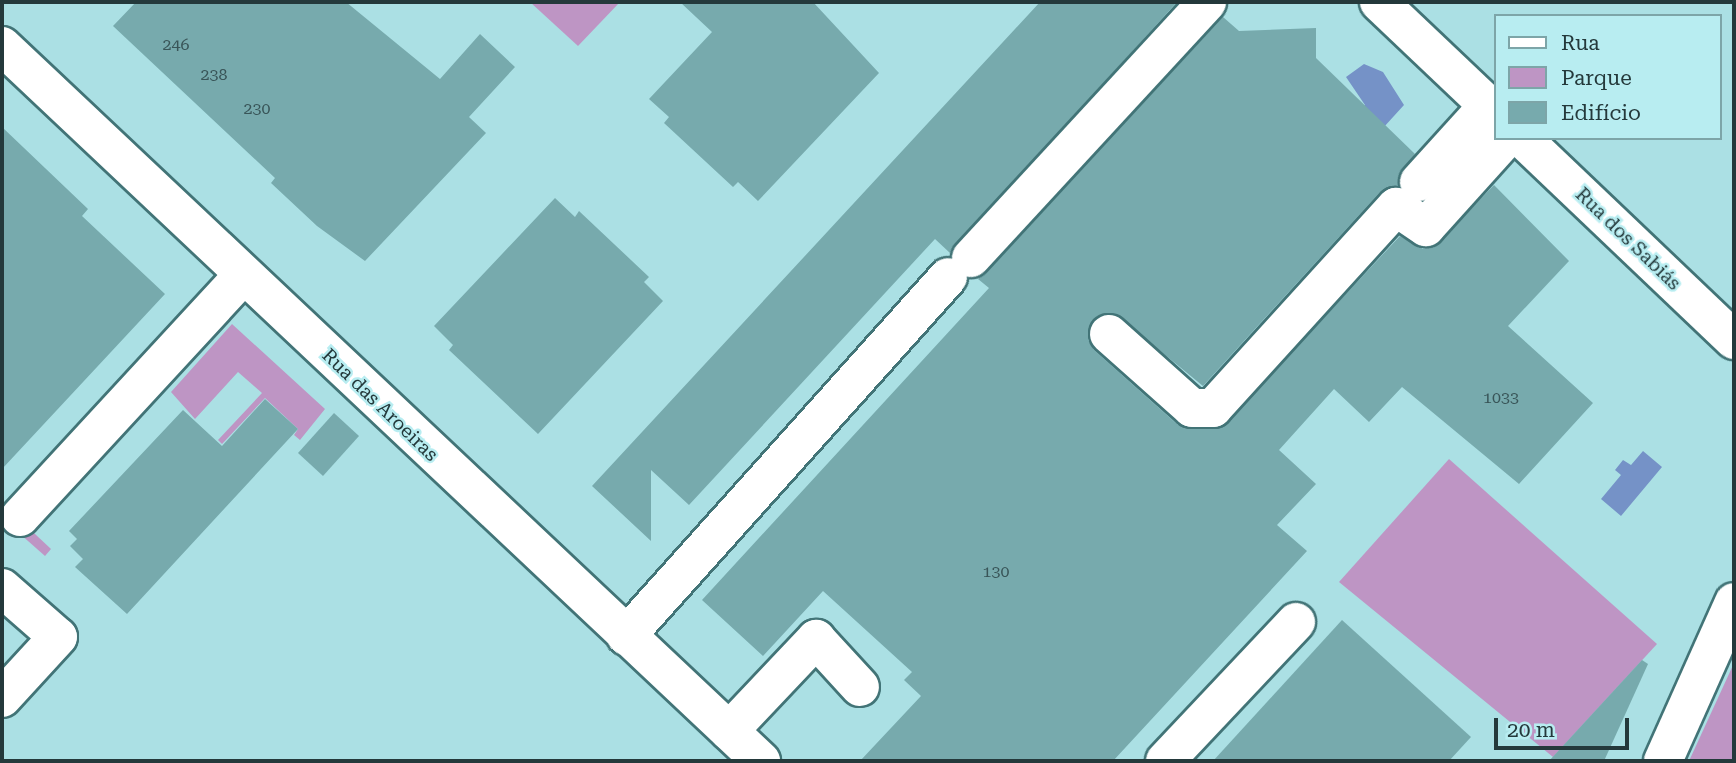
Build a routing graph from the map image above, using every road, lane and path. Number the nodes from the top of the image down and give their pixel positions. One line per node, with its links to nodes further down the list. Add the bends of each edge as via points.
1 (1207, 2): 16 (street)
2 (1379, 2): 4 (street)
3 (2, 46): 9 (street, Rua das Aroeiras)
4 (1492, 109): 7 (street)
5 (1502, 140): 7 (street)
6 (1524, 140): 11 (street, Rua dos Sabiás)
7 (1466, 156): 8 (street); 10 (street, via 1426,227 1396,207 1213,408 1192,408)
8 (1419, 182)
9 (243, 275): 12 (street); 16 (street, Rua das Aroeiras)
10 (1109, 334)
11 (1734, 340)
12 (20, 517)
13 (2, 588): 18 (street, via 58,637)
14 (1734, 602): 22 (street)
15 (1296, 622): 21 (street)
16 (626, 636): 19 (street, Rua das Aroeiras)
17 (860, 687): 19 (street, via 816,639)
18 (2, 698)
19 (729, 731): 20 (street, Rua das Aroeiras)
20 (761, 761)
21 (1165, 761)
22 (1663, 761)

